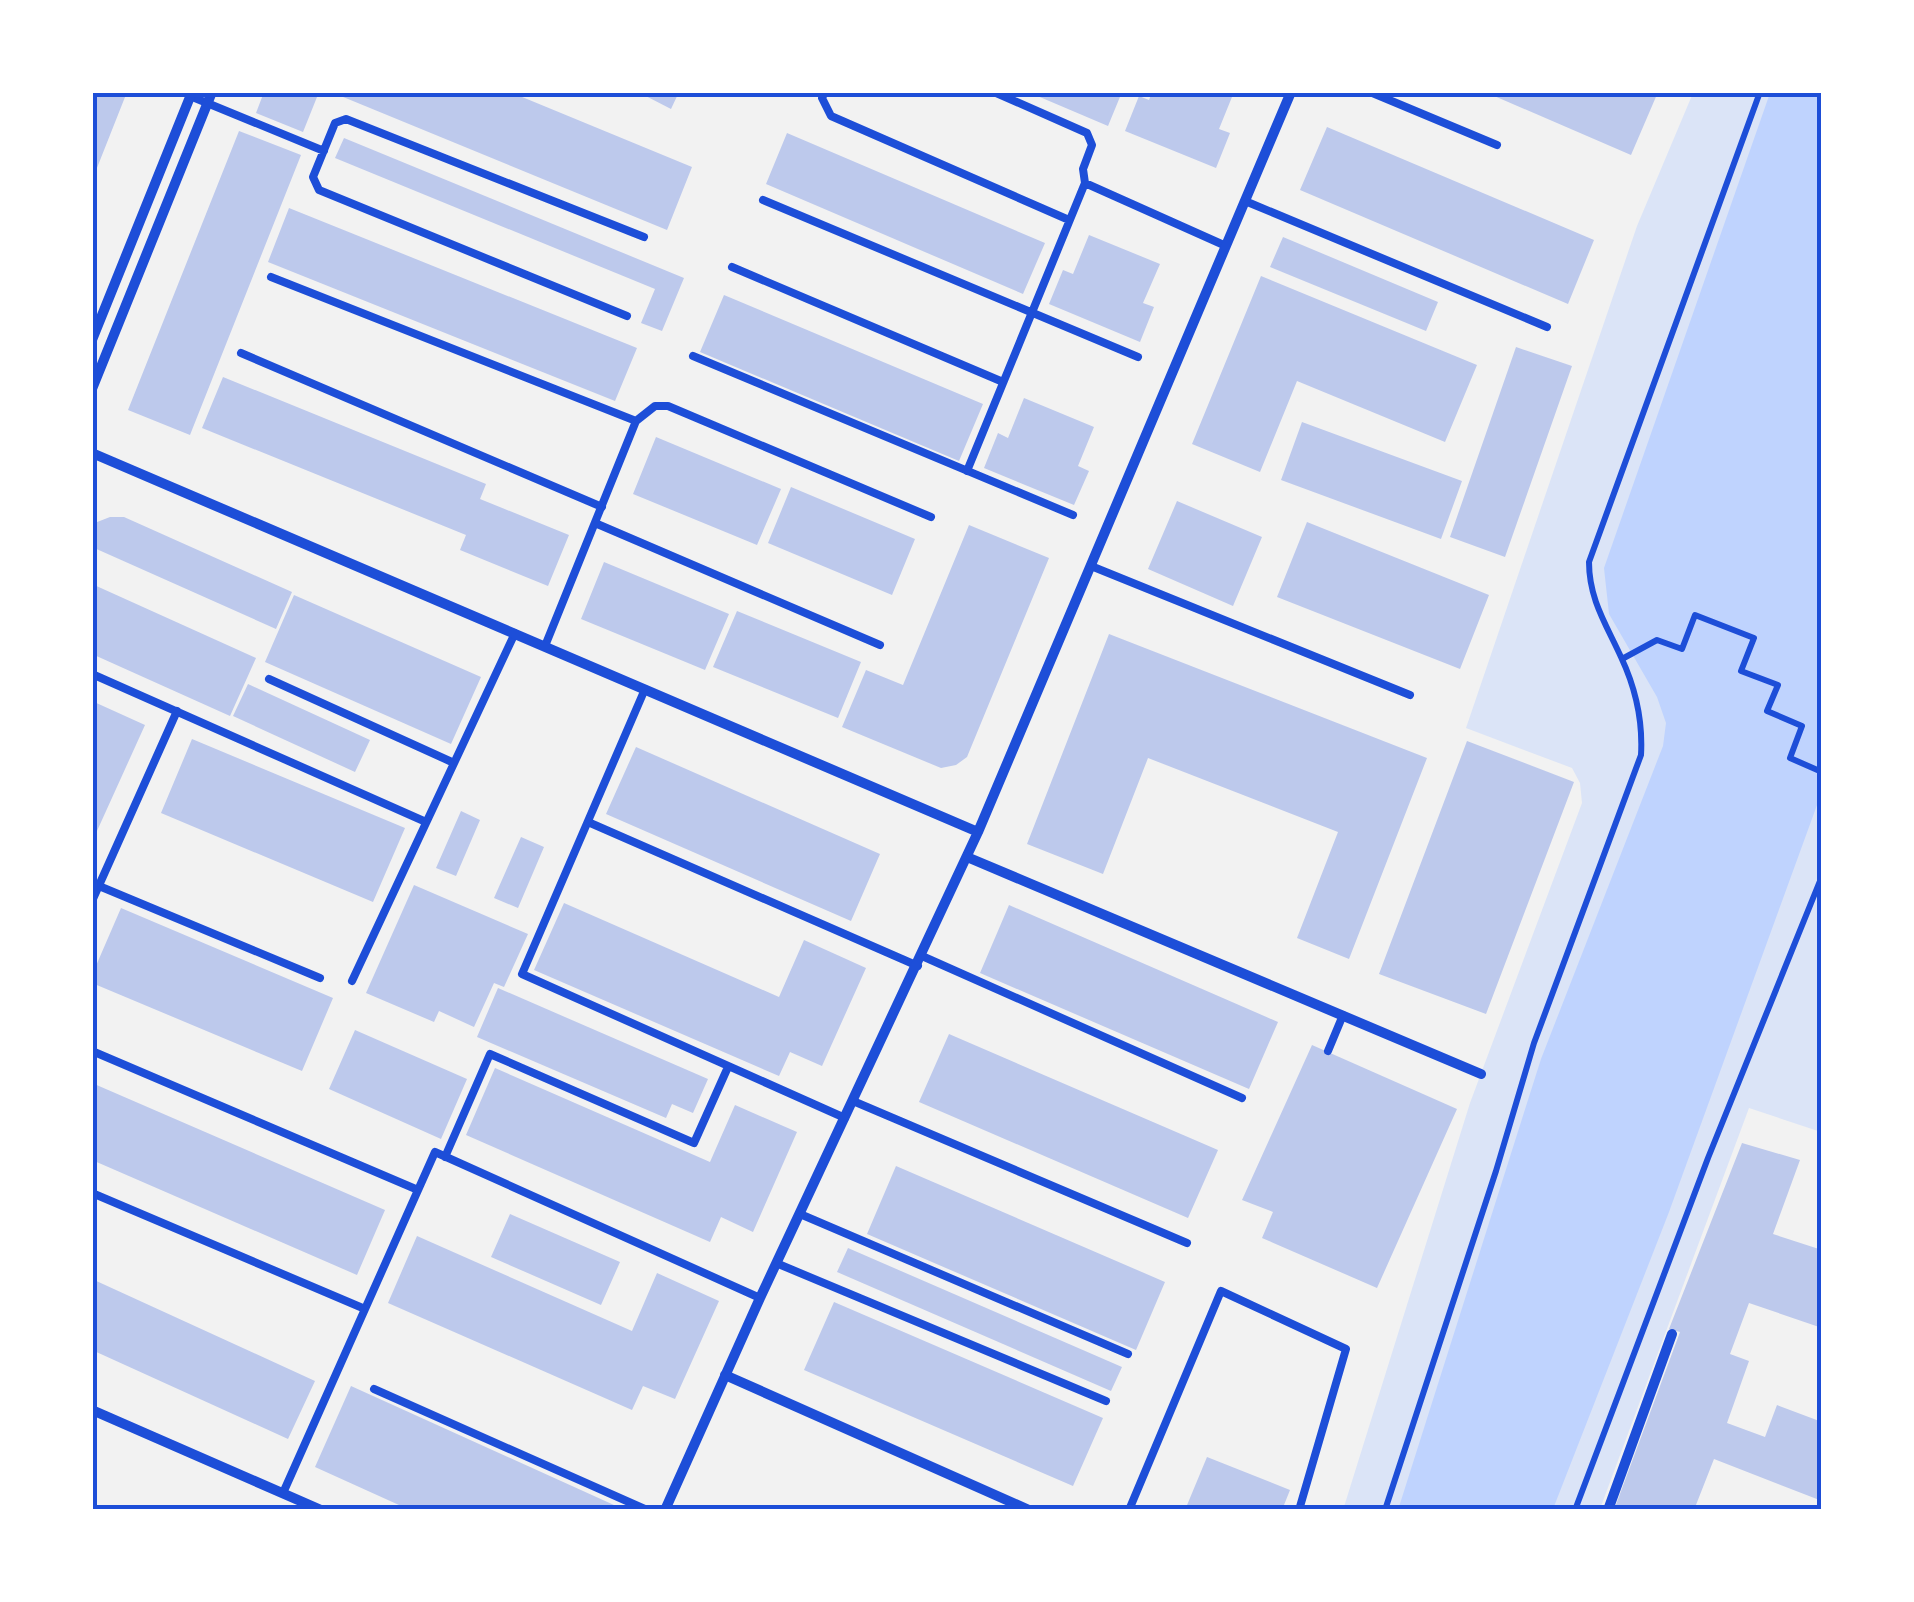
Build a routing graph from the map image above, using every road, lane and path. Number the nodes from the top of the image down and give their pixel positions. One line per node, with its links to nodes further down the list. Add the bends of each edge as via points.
1 (824, 92): 13 (lane, via 831,116)
2 (994, 92): 10 (lane, via 1087,132 1092,145)
3 (1291, 92): 12 (street)
4 (1370, 92): 8 (lane)
5 (1760, 92): 38 (path, via 1589,562 1592,598)
6 (191, 94): 7 (lane); 21 (street)
7 (210, 98): 9 (lane); 26 (street)
8 (1498, 146)
9 (324, 151): 14 (lane, via 335,123 346,119); 19 (lane, via 314,177 319,190)
10 (1085, 183): 13 (lane); 15 (lane)
11 (763, 200): 18 (lane)
12 (1246, 201): 15 (street); 20 (lane)
13 (1069, 220): 18 (lane)
14 (644, 237)
15 (1226, 246): 34 (street)
16 (732, 267): 25 (lane)
17 (271, 277): 27 (lane)
18 (1031, 312): 24 (lane); 25 (lane)
19 (627, 316)
20 (1547, 326)
21 (92, 340)
22 (241, 354): 30 (lane)
23 (693, 356): 29 (lane)
24 (1138, 357)
25 (1003, 382): 29 (lane)
26 (92, 389)
27 (636, 421): 30 (lane); 32 (lane, via 654,406 668,406)
28 (92, 452): 35 (street)
29 (966, 471): 31 (lane)
30 (602, 507): 33 (lane)
31 (1074, 515)
32 (931, 517)
33 (595, 523): 36 (lane); 37 (lane)
34 (1091, 566): 42 (lane); 48 (street)
35 (514, 633): 37 (street); 44 (lane)
36 (880, 645)
37 (545, 646): 41 (street)
38 (1622, 658): 45 (path, via 1657,640 1682,649 1696,616 1754,638 1741,671 1778,686 1767,712 1802,726 1790,758); 86 (path, via 1640,709 1641,755 1534,1043)
39 (92, 674): 43 (lane)
40 (269, 679): 44 (lane)
41 (645, 689): 47 (lane); 48 (street)
42 (1410, 695)
43 (177, 711): 46 (lane); 51 (lane)
44 (454, 763): 46 (lane)
45 (1822, 772)
46 (426, 822): 55 (lane)
47 (588, 822): 53 (lane); 59 (lane, via 522,974)
48 (978, 832): 49 (street)
49 (967, 857): 53 (street); 56 (street)
50 (1822, 876): 87 (path)
51 (99, 886): 52 (lane); 54 (lane)
52 (92, 901)
53 (920, 961): 61 (lane); 62 (street)
54 (320, 978)
55 (352, 981)
56 (1343, 1016): 58 (lane); 60 (street)
57 (92, 1051): 65 (lane)
58 (1328, 1051)
59 (728, 1067): 63 (lane); 64 (lane, via 694,1143 490,1054)
60 (1481, 1074)
61 (1242, 1098)
62 (853, 1101): 63 (street); 68 (lane)
63 (845, 1118): 67 (street)
64 (445, 1157): 65 (lane, via 435,1152); 70 (lane)
65 (418, 1190): 71 (lane)
66 (92, 1193): 71 (lane)
67 (800, 1214): 69 (street); 73 (lane)
68 (1188, 1243)
69 (776, 1262): 70 (street); 76 (lane)
70 (760, 1298): 74 (street)
71 (365, 1309): 78 (lane)
72 (1672, 1334): 88 (street)
73 (1128, 1354)
74 (725, 1374): 82 (street); 83 (street)
75 (374, 1389): 81 (lane)
76 (1106, 1400)
77 (92, 1410): 78 (street)
78 (282, 1493): 80 (street)
79 (1130, 1508): 84 (lane); 85 (lane, via 1221,1291 1346,1349)
80 (321, 1510)
81 (648, 1510)
82 (666, 1510)
83 (1028, 1510)
84 (1140, 1510)
85 (1299, 1510)
86 (1385, 1510)
87 (1574, 1510)
88 (1608, 1510)

